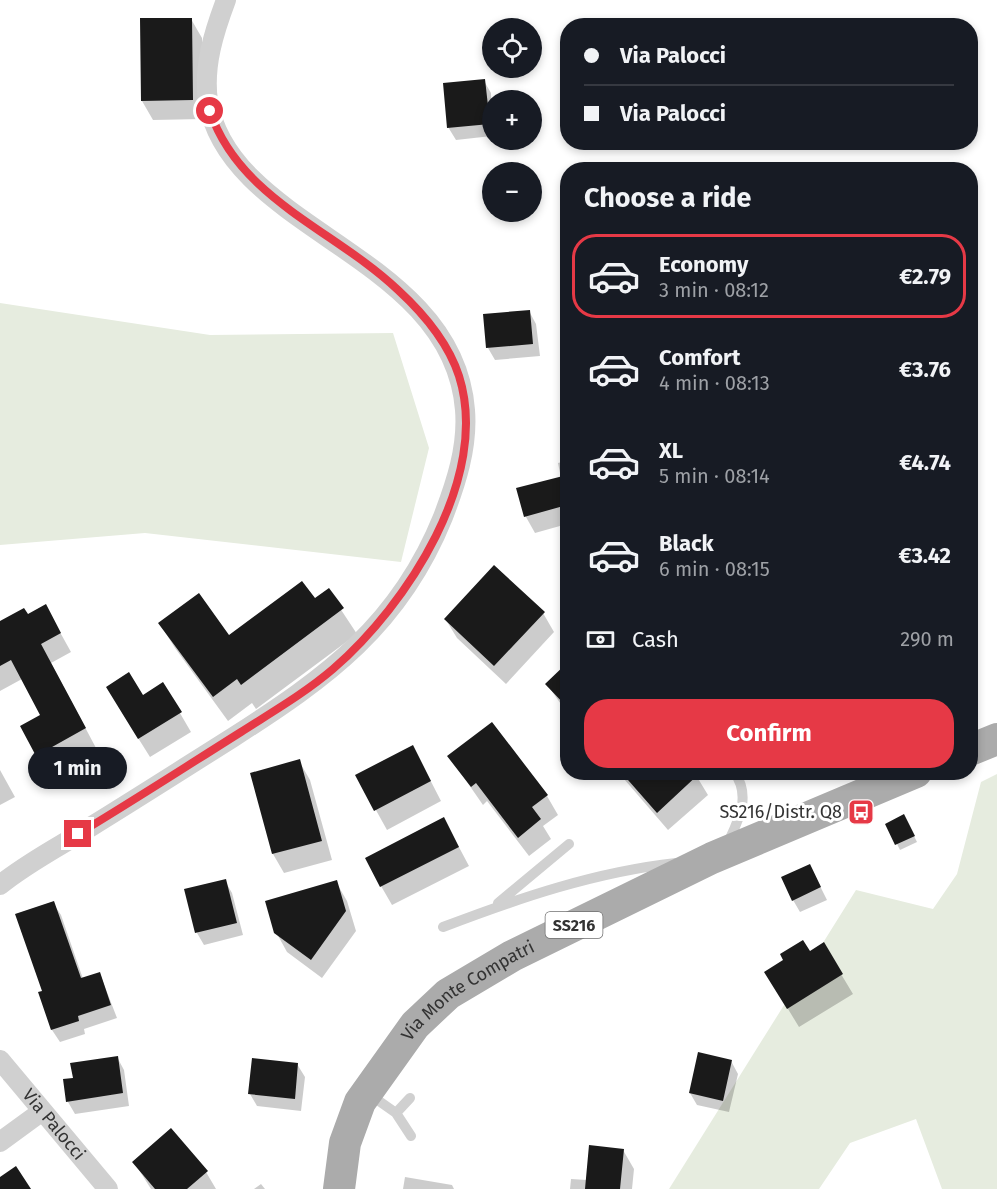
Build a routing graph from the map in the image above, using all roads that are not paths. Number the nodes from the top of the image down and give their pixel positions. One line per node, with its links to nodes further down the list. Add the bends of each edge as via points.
1 (226, 0): 8 (street, via 207,72 208,101 218,132 238,162 268,194 384,277 433,328 462,387 465,429 460,464 437,531 416,571 384,617 342,661 295,697)
2 (997, 739): 3 (main road)
3 (978, 747)
4 (738, 780): 7 (lane, via 743,804)
5 (897, 780): 7 (main road, Via Monte Compatri / SS216)
6 (569, 844): 9 (lane)
7 (716, 857): 9 (lane, via 602,875); 12 (main road, Via Monte Compatri / SS216, via 505,960 453,990 415,1024)
8 (0, 885)
9 (491, 909): 10 (lane)
10 (443, 927)
11 (0, 1060): 14 (street, Via Palocci)
12 (366, 1092): 15 (lane); 19 (main road, Via Monte Compatri / SS216, via 345,1143)
13 (410, 1098): 15 (lane)
14 (41, 1112): 17 (street); 18 (street, Via Palocci)
15 (396, 1113): 16 (lane)
16 (411, 1136)
17 (0, 1142)
18 (108, 1189)
19 (339, 1189)

